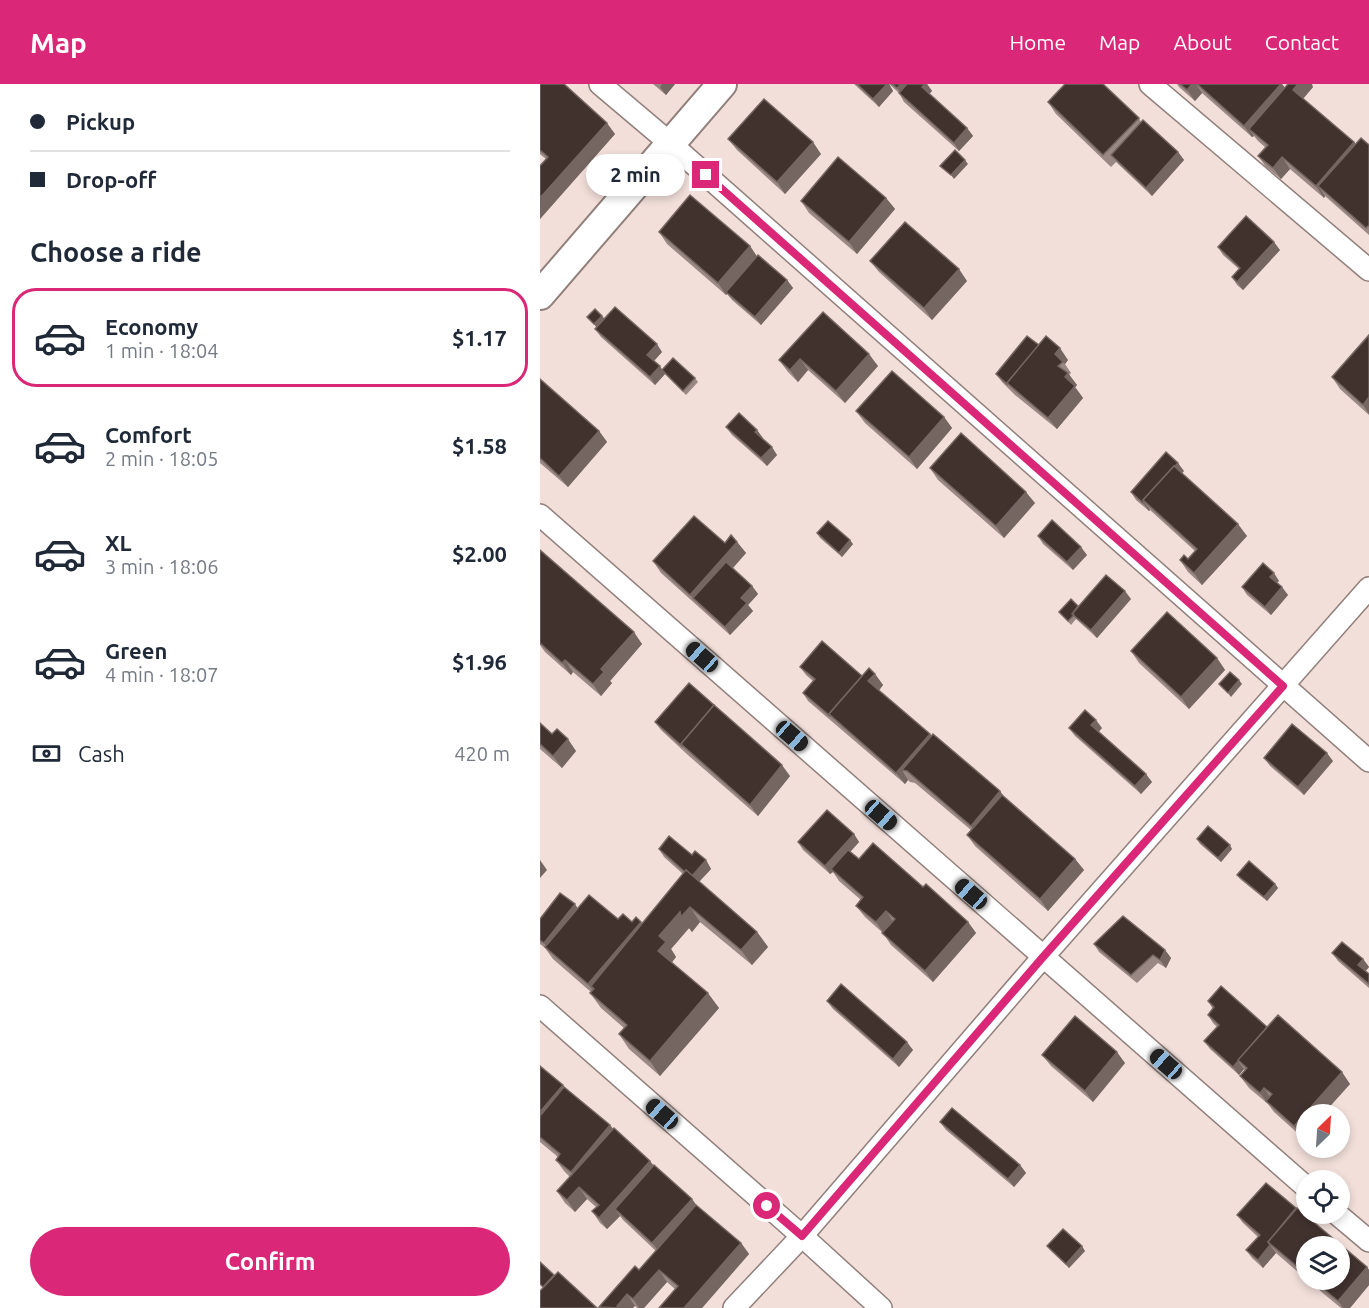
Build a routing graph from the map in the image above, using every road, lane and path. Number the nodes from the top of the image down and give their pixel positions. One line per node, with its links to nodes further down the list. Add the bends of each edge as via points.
1 (600, 84): 4 (street)
2 (722, 84): 4 (street)
3 (1150, 84): 5 (street)
4 (671, 144): 6 (street); 9 (street)
5 (1369, 270)
6 (540, 295)
7 (540, 515): 11 (street)
8 (1369, 588): 9 (street)
9 (1283, 686): 10 (street); 11 (street)
10 (1369, 761)
11 (1043, 957): 13 (street); 15 (street)
12 (540, 1006): 15 (street)
13 (1296, 1178)
14 (1349, 1224): 16 (street)
15 (802, 1236): 17 (street); 18 (street)
16 (1369, 1241)
17 (734, 1308)
18 (881, 1308)

